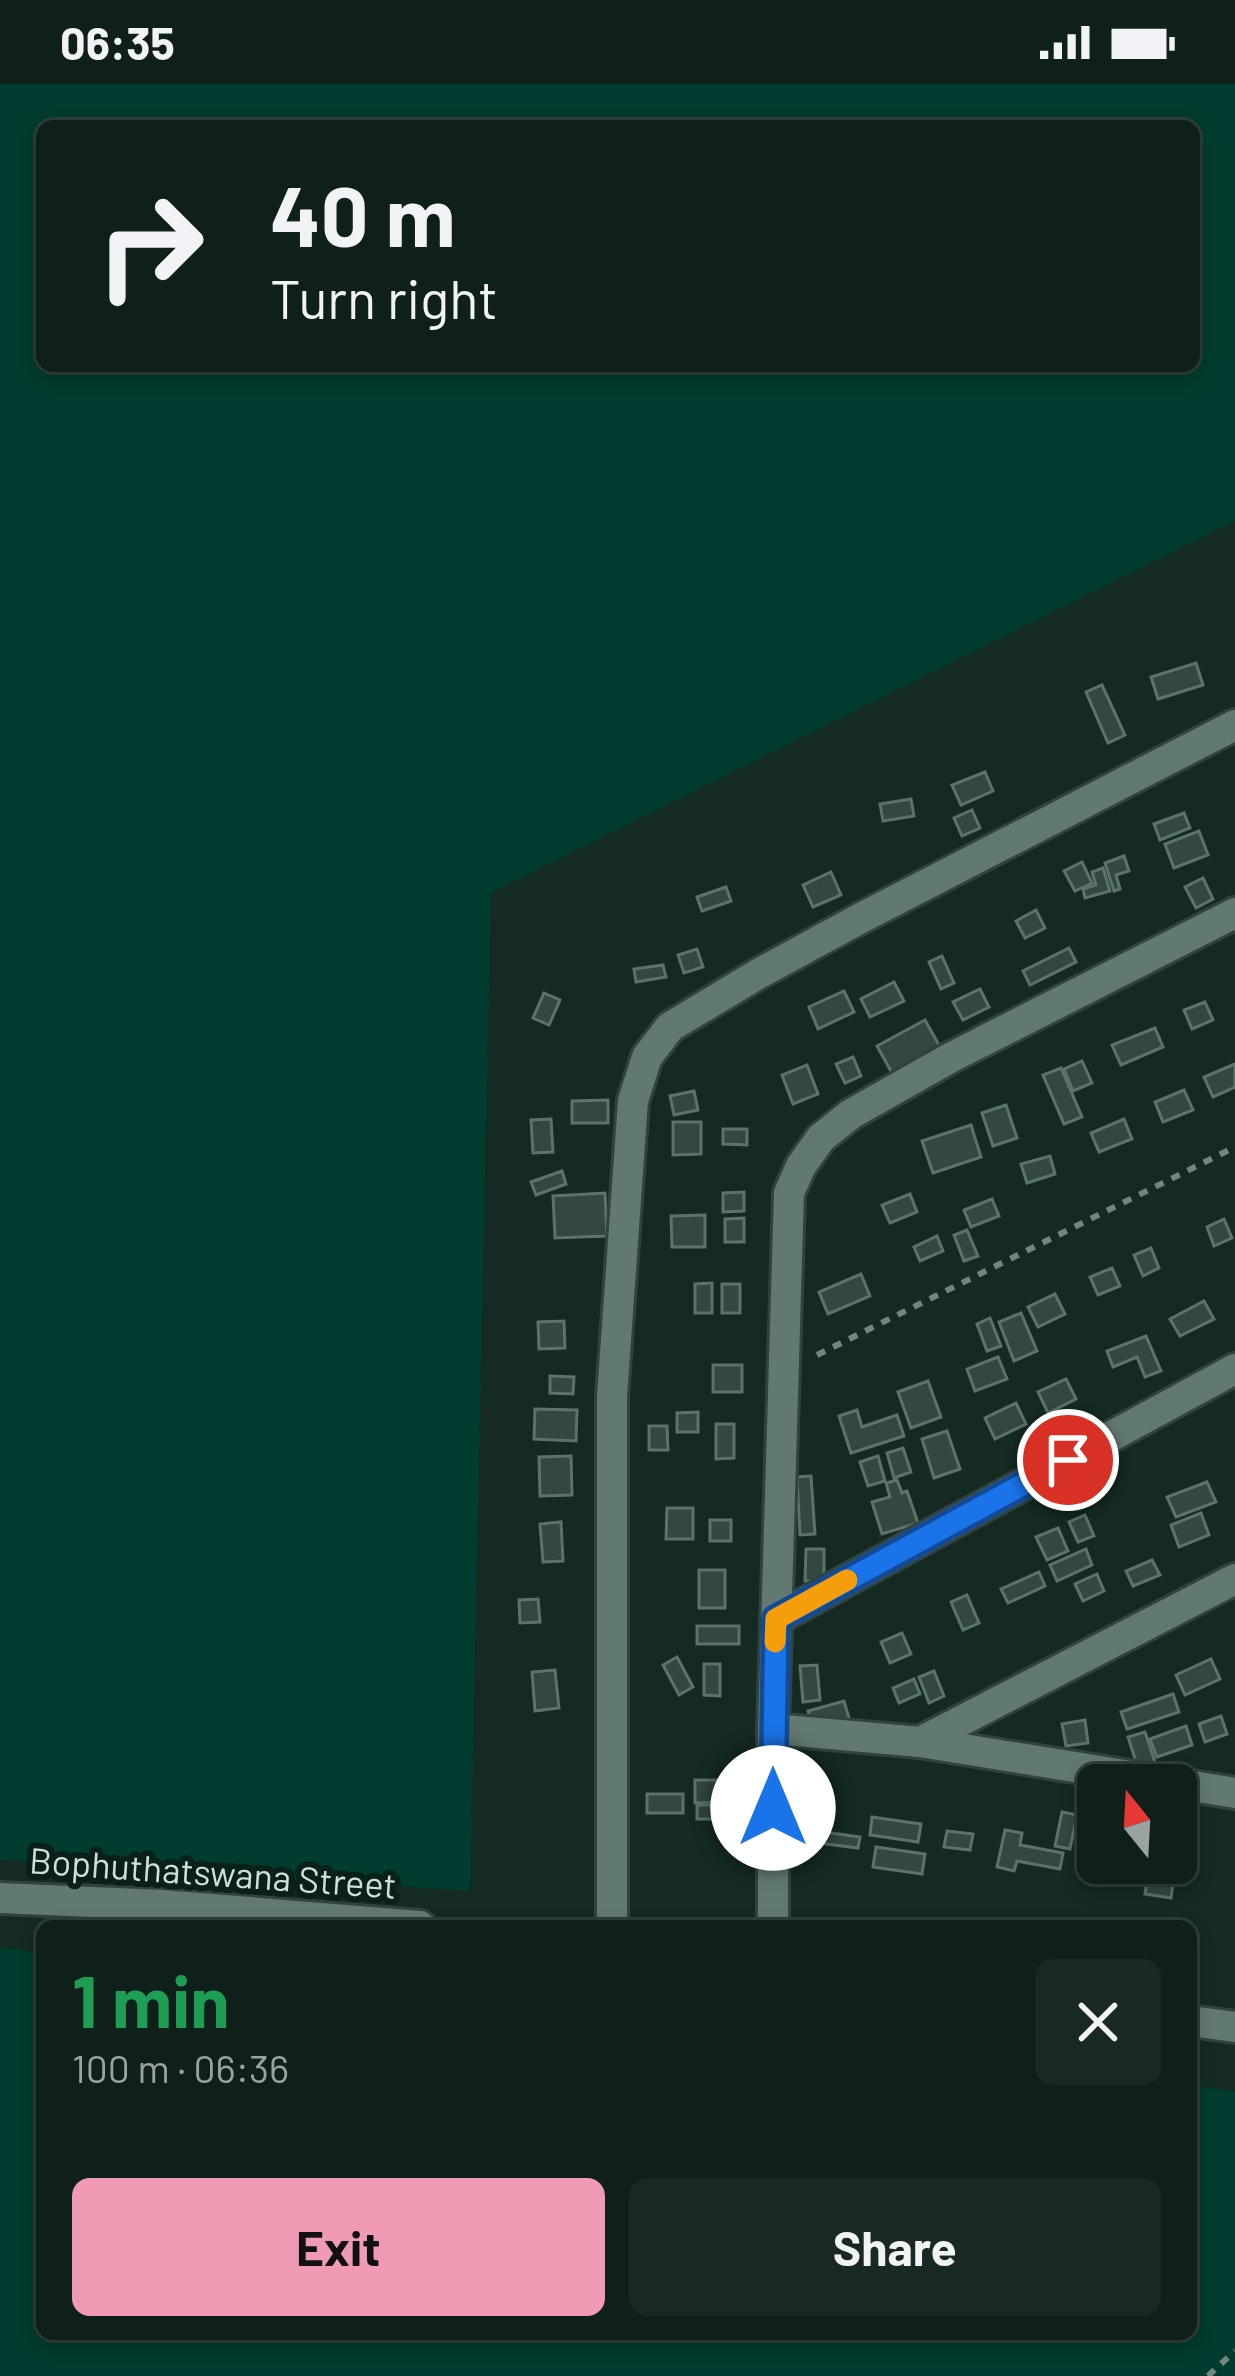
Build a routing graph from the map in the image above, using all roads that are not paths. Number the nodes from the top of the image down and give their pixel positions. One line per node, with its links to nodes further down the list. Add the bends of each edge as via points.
1 (1235, 725): 11 (street, via 758,974 670,1027 647,1057 633,1101 612,1396)
2 (1235, 913): 5 (street, via 851,1114 800,1166 789,1193)
3 (1235, 1370): 5 (street)
4 (1235, 1579): 7 (street)
5 (776, 1619): 6 (street)
6 (773, 1730): 7 (street); 12 (street)
7 (920, 1742): 8 (street)
8 (1235, 1793)
9 (0, 1898): 10 (street, Bophuthatswana Street)
10 (343, 1920)
11 (612, 1920)
12 (773, 1920)
13 (1197, 2022): 14 (street)
14 (1235, 2027)

